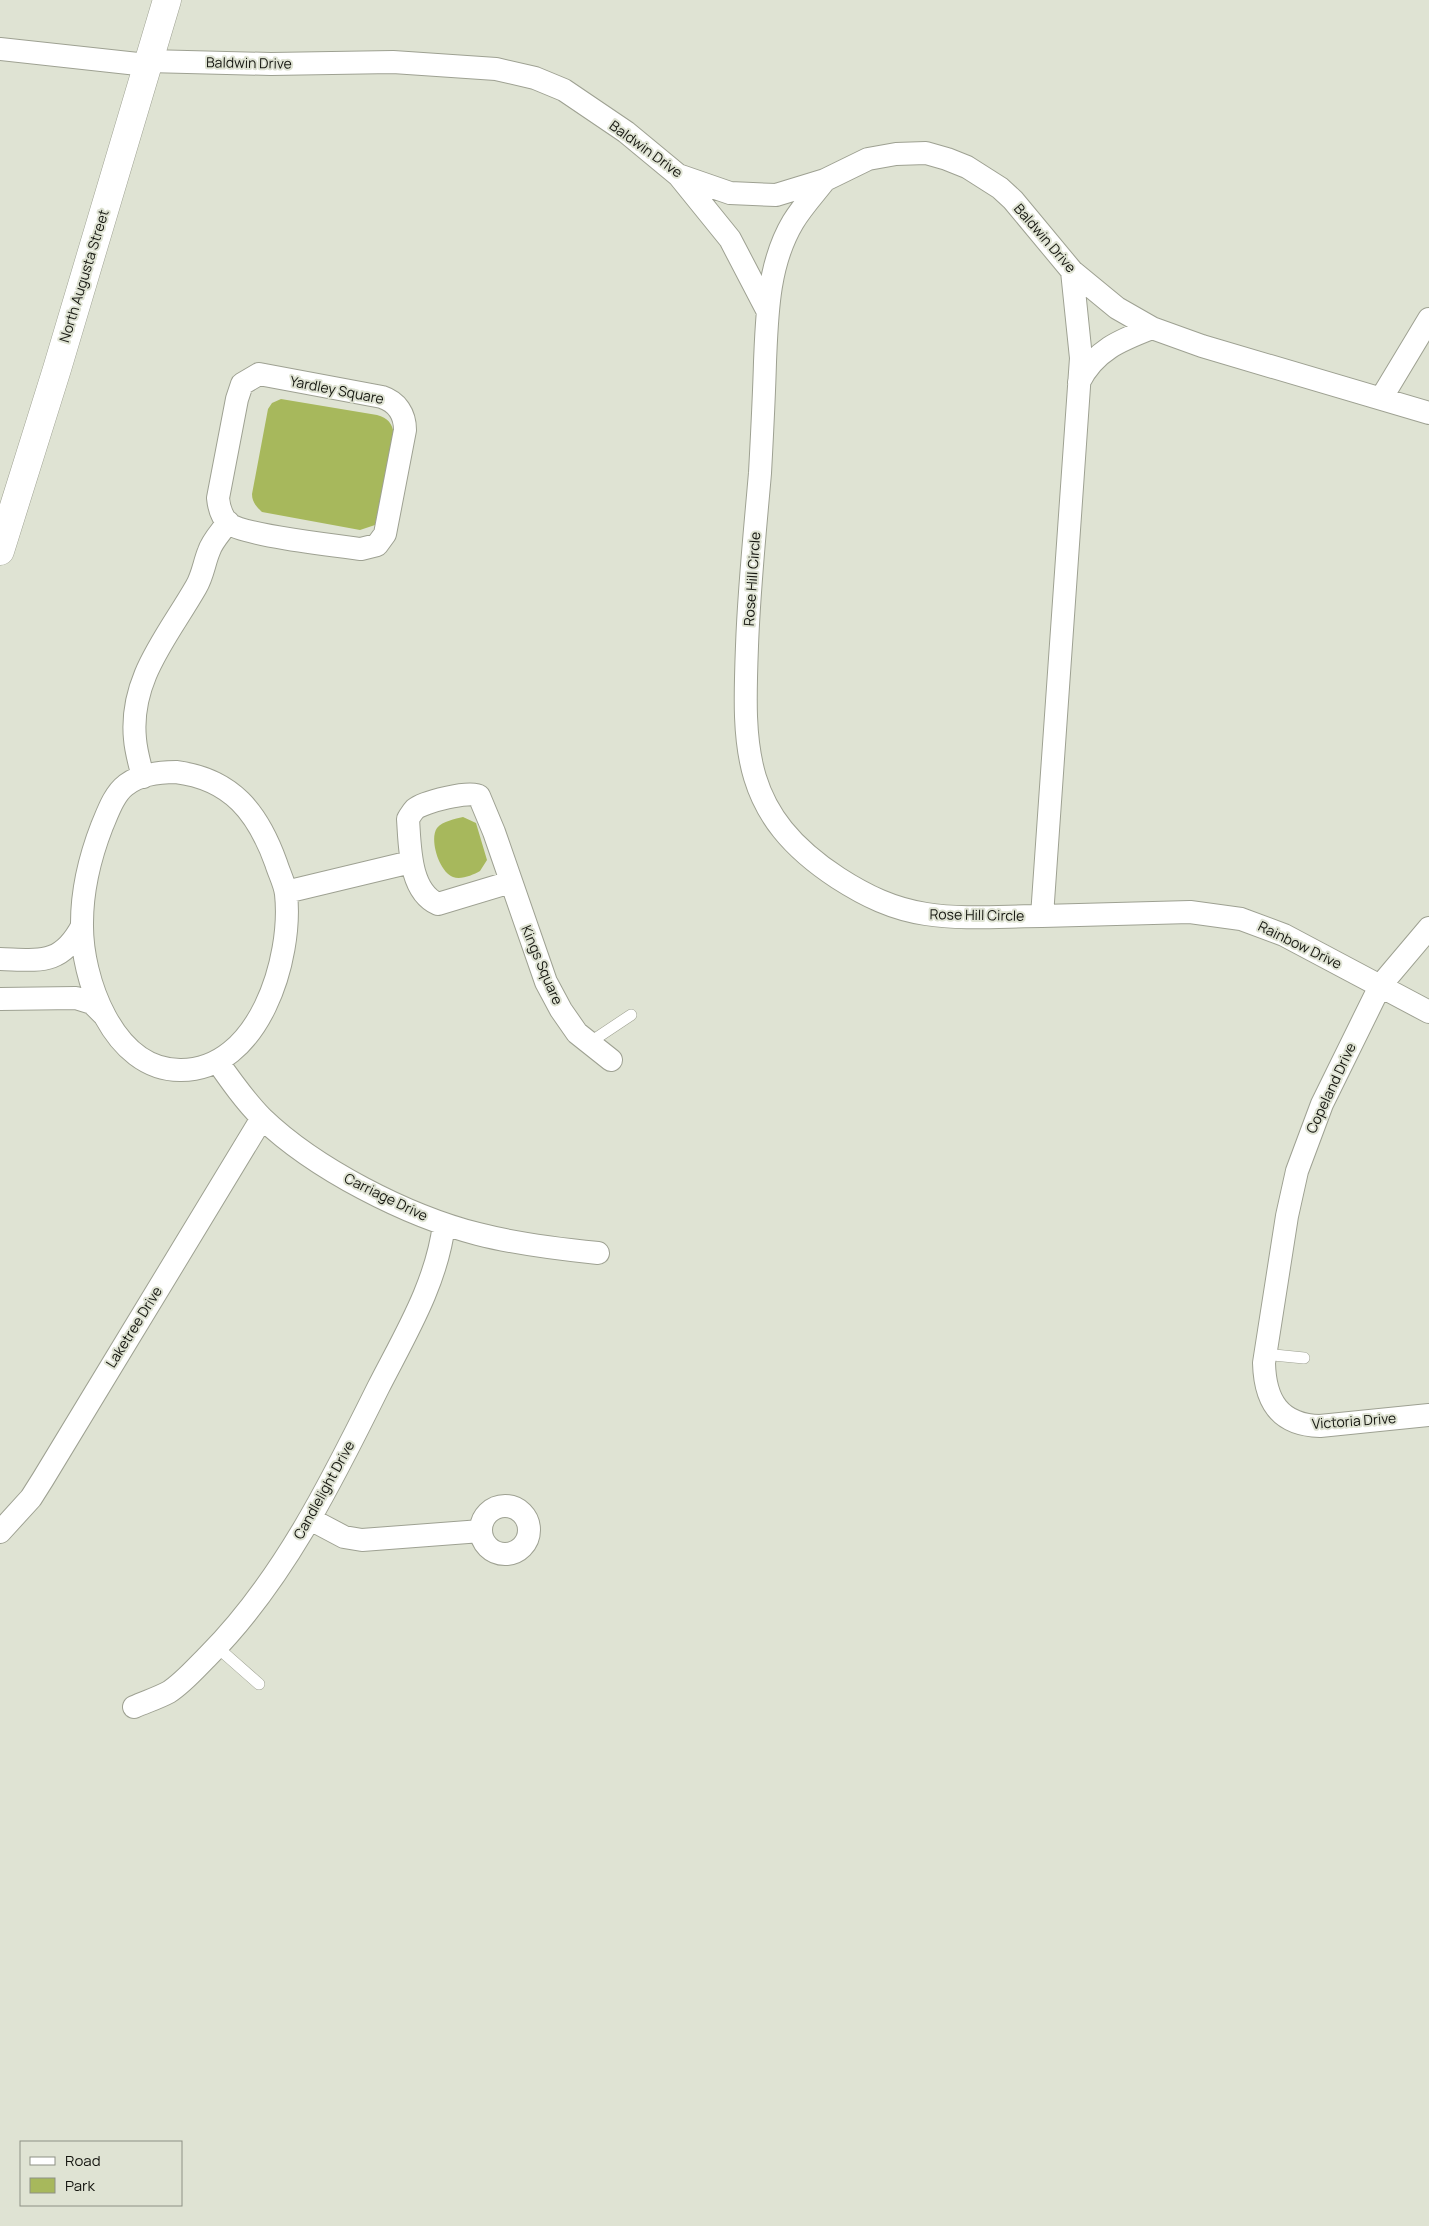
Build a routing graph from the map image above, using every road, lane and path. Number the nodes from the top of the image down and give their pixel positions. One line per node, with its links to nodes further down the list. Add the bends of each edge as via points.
1 (167, 0): 3 (main road, North Augusta Street)
2 (0, 49): 3 (street, Baldwin Drive)
3 (148, 63): 4 (street, Baldwin Drive, via 393,62 496,70 535,78 564,90 626,132); 14 (main road, North Augusta Street)
4 (678, 175): 5 (street, Baldwin Drive, via 730,193 758,196 776,195); 7 (street, Rose Hill Circle, via 730,239)
5 (825, 180): 6 (street, Baldwin Drive, via 868,159 896,154 926,153 967,166 1000,188); 7 (street, Rose Hill Circle, via 789,230 775,264)
6 (1072, 271): 9 (street, Baldwin Drive, via 1117,308); 10 (street, Rose Hill Circle, via 1081,358)
7 (767, 310): 19 (street, Rose Hill Circle, via 745,714 747,744 760,790 780,825 806,855 848,885 875,899 910,911 940,916)
8 (1429, 319): 11 (street)
9 (1152, 328): 10 (street, Rose Hill Circle, via 1103,350 1085,369); 11 (street, Baldwin Drive, via 1202,346)
10 (1078, 383): 19 (street, Rose Hill Circle)
11 (1382, 397): 12 (street, Baldwin Drive)
12 (1429, 413)
13 (228, 522): 13 (street, Yardley Square, via 256,532 361,549 377,545 385,534 405,430 404,418 398,407 382,397 259,374 242,384 218,498 219,510); 15 (street, via 209,549 197,585 141,682 134,728)
14 (0, 550)
15 (143, 777): 18 (street, via 163,772 191,774 236,796 263,830); 20 (street, via 123,787 104,820 89,866)
16 (411, 862): 17 (street, Kings Square, via 422,890 438,904); 17 (street, Kings Square, via 408,819 414,809 475,793 494,832); 18 (street)
17 (511, 882): 28 (street, Kings Square, via 546,982 577,1033)
18 (286, 892): 30 (street, via 284,951 271,994 247,1034)
19 (1042, 916): 23 (street, Rainbow Drive, via 1190,912 1235,917 1284,935)
20 (82, 926): 22 (street, via 75,939 55,957); 26 (street, via 87,967)
21 (1429, 928): 23 (street, Copeland Drive)
22 (0, 959)
23 (1380, 986): 25 (street, Rainbow Drive); 34 (street, Copeland Drive, via 1322,1104 1304,1150 1287,1216)
24 (0, 999): 26 (street, via 76,998 92,1003)
25 (1429, 1012)
26 (103, 1014): 30 (street, via 125,1044 154,1064 180,1070)
27 (631, 1015): 28 (lane)
28 (588, 1042): 29 (street, Kings Square)
29 (611, 1060)
30 (217, 1061): 31 (street, Carriage Drive)
31 (262, 1118): 32 (street, Carriage Drive, via 303,1150 355,1183); 40 (street, Laketree Drive, via 31,1498)
32 (444, 1224): 33 (street, Carriage Drive, via 494,1238); 38 (street, Candlelight Drive, via 441,1250 425,1294)
33 (598, 1253)
34 (1278, 1269): 35 (street, Victoria Drive)
35 (1264, 1354): 36 (lane); 37 (street, Victoria Drive, via 1265,1385 1270,1399 1282,1414 1298,1423 1320,1426)
36 (1304, 1358)
37 (1429, 1415)
38 (310, 1519): 39 (street, via 344,1537 362,1540); 41 (street, Candlelight Drive, via 259,1596)
39 (481, 1531)
40 (0, 1532)
41 (217, 1647): 42 (lane); 43 (street, Candlelight Drive, via 168,1692)
42 (259, 1684)
43 (134, 1706)

